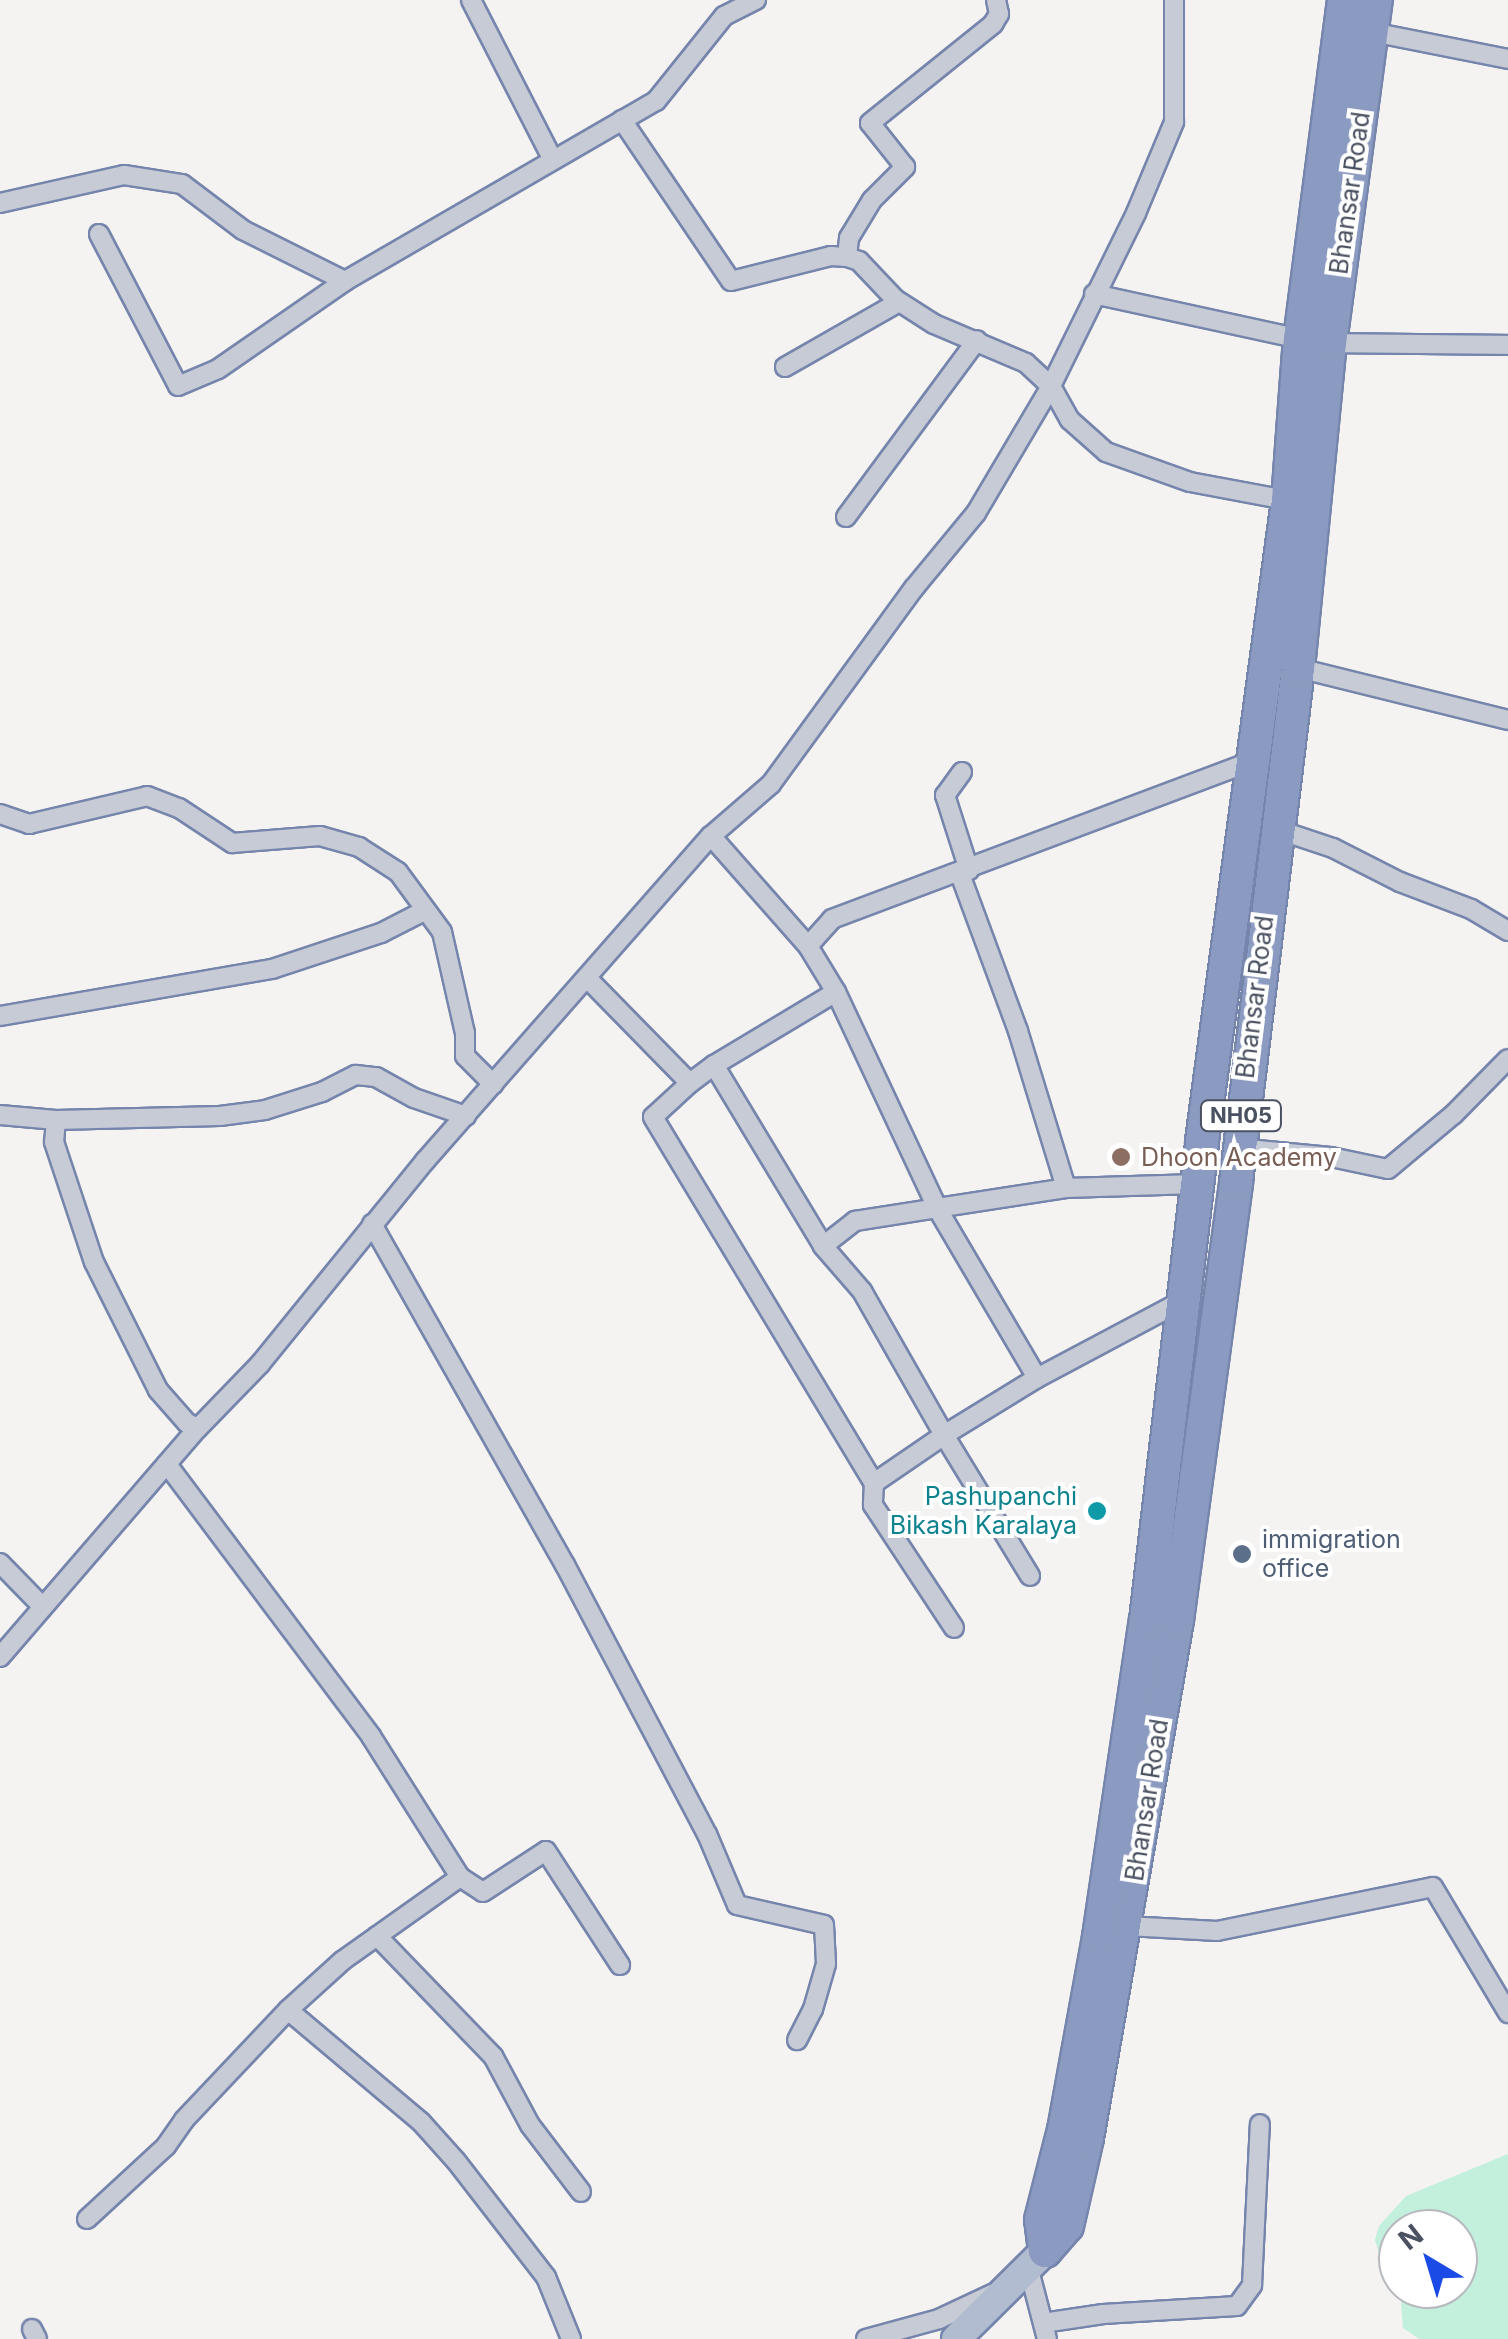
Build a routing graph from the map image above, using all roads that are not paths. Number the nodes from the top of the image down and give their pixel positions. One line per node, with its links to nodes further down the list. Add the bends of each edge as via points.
1 (472, 0): 9 (street)
2 (756, 0): 8 (street, via 724,16 656,101)
3 (996, 0): 12 (street, via 993,24 870,123 906,167 872,200 849,238)
4 (1174, 0): 14 (street, via 1174,122)
5 (1344, 0): 17 (highway, Bhansar Road / NH05)
6 (1374, 16): 7 (street); 17 (highway, Bhansar Road / NH05)
7 (1508, 59)
8 (622, 120): 9 (street); 12 (street, via 731,281)
9 (552, 158): 13 (street)
10 (0, 202): 13 (street, via 124,176 182,184 243,230)
11 (99, 234): 13 (street, via 178,386 218,369)
12 (847, 257): 15 (street)
13 (345, 281)
14 (1094, 294): 17 (street); 20 (street)
15 (899, 302): 16 (street); 19 (street)
16 (976, 340): 20 (street, via 1026,363); 22 (street)
17 (1315, 341): 18 (street); 21 (highway, Bhansar Road / NH05)
18 (1508, 346)
19 (785, 367)
20 (1050, 386): 21 (street, via 1070,420 1106,452 1190,482); 29 (street, via 976,512 821,718 771,784)
21 (1302, 501): 23 (highway, Bhansar Road / NH05); 25 (highway, Bhansar Road / NH05)
22 (846, 517)
23 (1298, 668): 24 (street); 28 (highway, Bhansar Road / NH05)
24 (1508, 720)
25 (1252, 761): 30 (street); 45 (highway, Bhansar Road / NH05)
26 (962, 772): 30 (street, via 945,795)
27 (0, 814): 31 (street, via 29,824 146,796 179,808 232,843 320,836 360,847 398,872)
28 (1276, 829): 32 (street, via 1333,848); 44 (highway, Bhansar Road / NH05)
29 (711, 836): 33 (street); 34 (street)
30 (965, 872): 33 (street, via 832,919); 46 (street)
31 (424, 910): 36 (street, via 381,933 272,969); 40 (street, via 442,932 466,1033 465,1056)
32 (1508, 930)
33 (808, 946): 35 (street)
34 (586, 978): 39 (street); 40 (street)
35 (836, 992): 38 (street); 47 (street)
36 (0, 1016)
37 (1508, 1059): 44 (street, via 1388,1169)
38 (714, 1065): 39 (street); 49 (street)
39 (690, 1083): 55 (street, via 654,1117)
40 (493, 1084): 42 (street)
41 (0, 1114): 43 (street)
42 (466, 1116): 43 (street, via 376,1077 356,1075 265,1110); 48 (street)
43 (56, 1120): 52 (street, via 54,1142 94,1262 158,1390)
44 (1238, 1148): 62 (highway, Bhansar Road / NH05, via 1177,1620)
45 (1196, 1184): 46 (street); 50 (highway, Bhansar Road / NH05)
46 (1066, 1188): 47 (street)
47 (937, 1208): 49 (street, via 856,1222); 51 (street)
48 (372, 1224): 52 (street, via 260,1364); 67 (street, via 566,1565 736,1904 824,1924 826,1964)
49 (822, 1246): 53 (street, via 862,1292)
50 (1184, 1300): 51 (street); 71 (highway, Bhansar Road / NH05, via 1146,1620)
51 (1036, 1378): 53 (street)
52 (198, 1428): 54 (street)
53 (944, 1436): 55 (street); 57 (street)
54 (167, 1464): 58 (street); 61 (street, via 371,1736)
55 (874, 1483): 59 (street, via 873,1505)
56 (0, 1563): 58 (street)
57 (1030, 1576)
58 (41, 1605): 60 (street)
59 (954, 1628)
60 (0, 1657)
61 (460, 1877): 63 (street); 64 (street, via 483,1892 546,1851)
62 (1126, 1926): 66 (street, via 1218,1931 1433,1887); 71 (highway, Bhansar Road / NH05)
63 (378, 1936): 65 (street); 69 (street, via 492,2056 530,2125)
64 (620, 1966)
65 (288, 2010): 70 (street, via 166,2146); 74 (street, via 421,2122 456,2161 546,2277)
66 (1508, 2013)
67 (797, 2040)
68 (1260, 2124): 73 (street, via 1252,2285 1237,2306 1103,2314)
69 (582, 2192)
70 (87, 2219)
71 (1046, 2242): 72 (main road); 73 (street)
72 (1001, 2290): 75 (street, via 939,2318); 76 (main road)
73 (1045, 2331)
74 (571, 2339)
75 (866, 2339)
76 (956, 2339)

